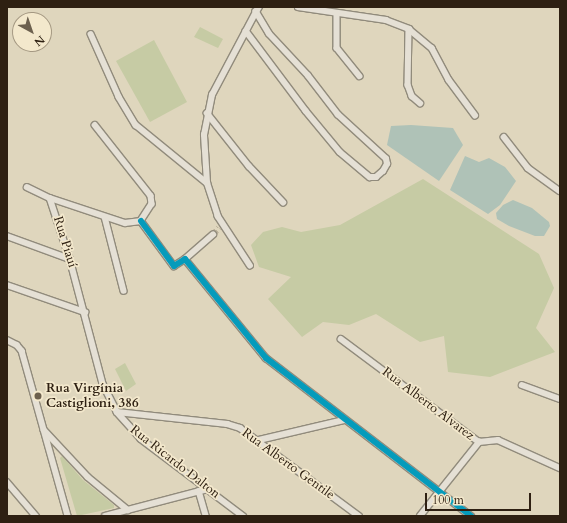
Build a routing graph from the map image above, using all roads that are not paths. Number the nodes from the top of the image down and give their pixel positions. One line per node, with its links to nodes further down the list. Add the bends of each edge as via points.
1 (298, 7): 3 (street)
2 (258, 9): 5 (street); 5 (street, via 269,34 308,76 338,115 386,159 387,164 383,171 376,177 370,177 340,152)
3 (337, 14): 4 (street, via 386,20); 7 (street, via 337,48)
4 (409, 29): 8 (street, via 408,85 412,96); 10 (street, via 432,48 450,80)
5 (246, 31): 9 (street, via 220,77)
6 (91, 34): 13 (street, via 118,97 136,124)
7 (360, 76)
8 (420, 102)
9 (207, 113): 13 (street, via 204,134); 17 (street, via 249,166)
10 (475, 115)
11 (96, 125): 19 (street, via 150,196 152,204)
12 (504, 137): 15 (street, via 528,168)
13 (207, 182): 24 (street, via 220,226)
14 (26, 187): 16 (street)
15 (560, 191)
16 (50, 198): 18 (street); 22 (street, Rua Piauí)
17 (282, 202)
18 (105, 217): 19 (street, via 125,223); 26 (street)
19 (141, 221): 23 (street, via 174,266)
20 (213, 235): 23 (street)
21 (7, 236): 22 (street)
22 (70, 259): 27 (street, Rua Piauí)
23 (185, 259): 33 (street, via 266,358)
24 (250, 266)
25 (7, 285): 27 (street)
26 (124, 291)
27 (85, 312): 32 (street, Rua Ricardo Dalton, via 103,384)
28 (341, 338): 36 (street, Rua Alberto Alvarez)
29 (7, 340): 34 (street, via 22,351)
30 (522, 385): 31 (street)
31 (560, 399)
32 (117, 412): 35 (street, Rua Alberto Gentile, via 227,424 240,428); 39 (street, Rua Ricardo Dalton, via 141,439)
33 (344, 420): 35 (street); 41 (street)
34 (43, 429): 42 (street, via 88,477); 44 (street)
35 (259, 440): 48 (street, Rua Alberto Gentile)
36 (479, 442): 37 (street, via 498,440); 41 (street, Rua Alberto Alvarez)
37 (560, 468)
38 (7, 482): 43 (street)
39 (208, 489): 40 (street); 47 (street, Rua Ricardo Dalton)
40 (199, 491): 42 (street); 46 (street)
41 (440, 493): 49 (street, Rua Alberto Alvarez); 50 (street)
42 (128, 510): 45 (street)
43 (36, 516)
44 (68, 516)
45 (105, 516)
46 (206, 516)
47 (244, 516)
48 (359, 516)
49 (420, 516)
50 (471, 516)

